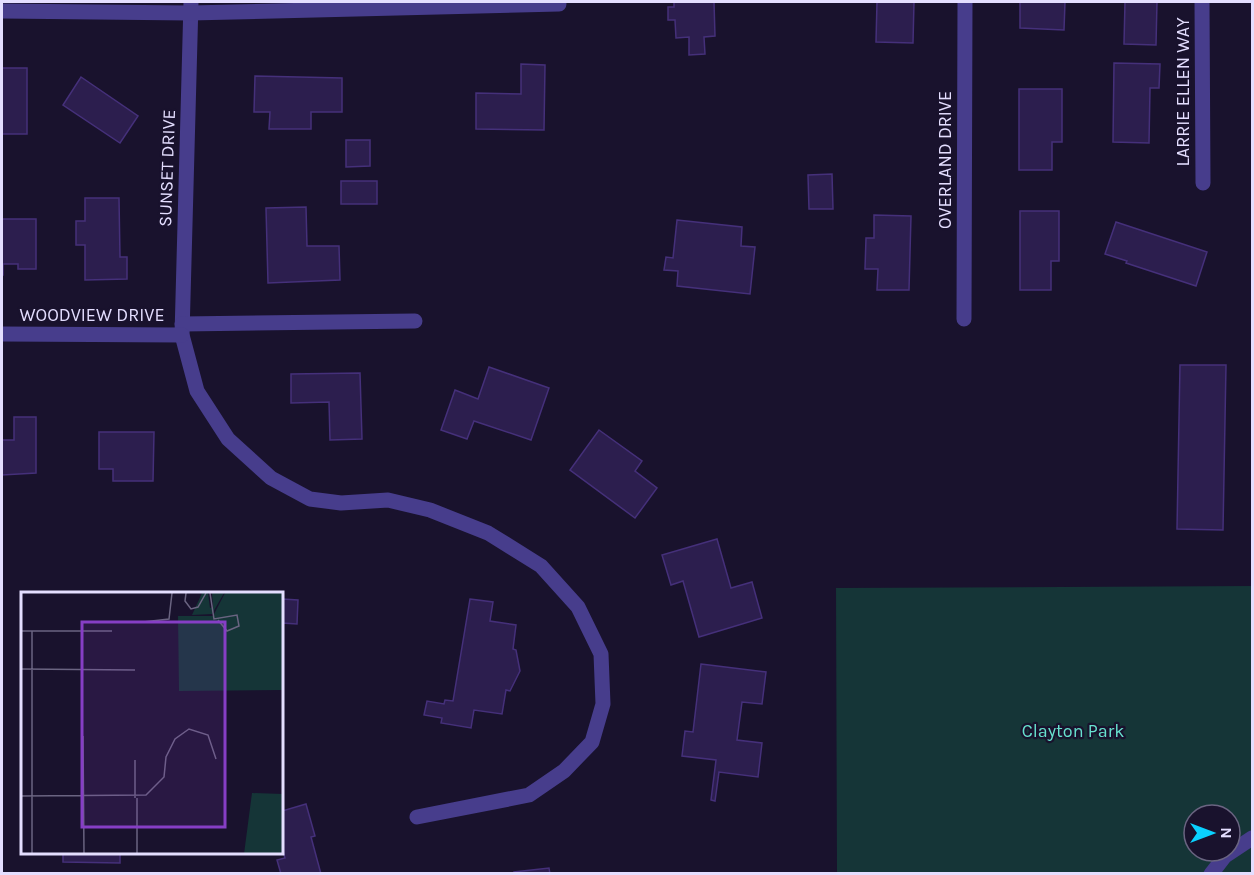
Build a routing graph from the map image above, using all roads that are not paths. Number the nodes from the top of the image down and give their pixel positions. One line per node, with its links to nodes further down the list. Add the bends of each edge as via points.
1 (965, 2): 7 (street, OVERLAND DRIVE)
2 (1202, 2): 6 (street, LARRIE ELLEN WAY)
3 (559, 4): 4 (street)
4 (190, 7): 5 (street); 9 (street, SUNSET DRIVE)
5 (2, 11)
6 (1203, 183)
7 (964, 319)
8 (415, 321): 9 (street, WOODVIEW DRIVE)
9 (182, 329): 10 (street, WOODVIEW DRIVE); 11 (street, SUNSET DRIVE, via 197,391 228,439 271,478 310,499 341,503 388,500 430,510 488,533 541,566 578,607 601,654 603,704 591,742 564,771 529,795)
10 (2, 334)
11 (417, 817)
12 (1252, 838): 13 (street, via 1225,856)
13 (1211, 873)

